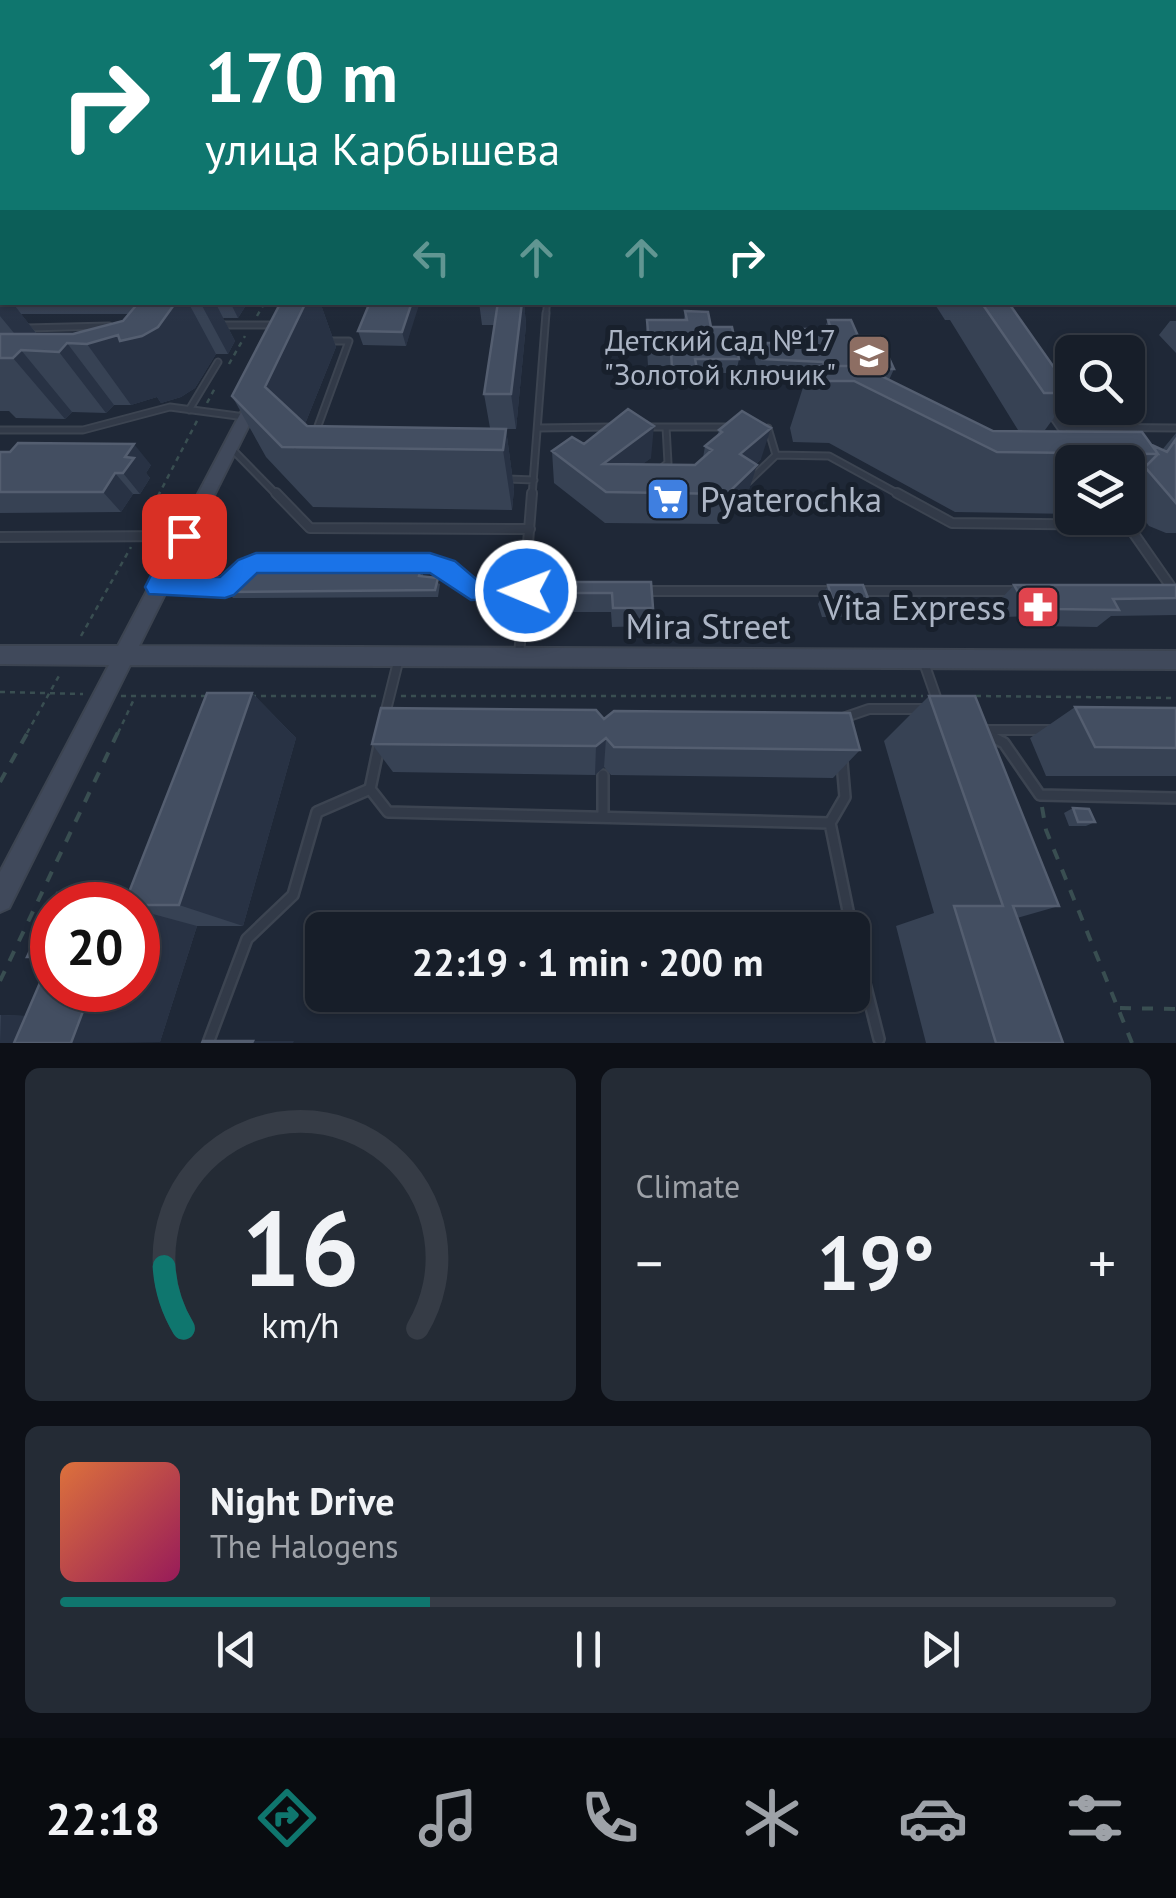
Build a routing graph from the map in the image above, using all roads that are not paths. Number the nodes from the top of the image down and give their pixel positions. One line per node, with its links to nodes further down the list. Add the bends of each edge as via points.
1 (547, 305): 17 (lane)
2 (118, 326): 4 (lane)
3 (214, 326): 5 (lane)
4 (20, 328)
5 (289, 332)
6 (317, 340): 21 (lane, via 349,341)
7 (218, 362): 9 (lane)
8 (261, 386): 11 (main road)
9 (189, 410): 11 (lane); 20 (lane, via 170,407 84,430)
10 (1050, 412): 16 (lane)
11 (245, 418): 23 (main road)
12 (648, 427): 13 (lane)
13 (666, 427): 14 (lane); 25 (lane, via 668,463)
14 (734, 427)
15 (750, 427): 24 (lane, via 767,427)
16 (1060, 427): 19 (lane); 22 (lane)
17 (538, 428): 18 (lane); 27 (lane)
18 (630, 428)
19 (1176, 428)
20 (0, 430)
21 (312, 442)
22 (1072, 445)
23 (230, 447): 30 (lane, via 310,528); 32 (main road)
24 (776, 455): 28 (lane); 29 (lane, via 829,456 952,523)
25 (658, 471)
26 (496, 479): 27 (lane)
27 (534, 480): 30 (lane)
28 (747, 482)
29 (1055, 522)
30 (530, 528): 35 (lane)
31 (1135, 535): 40 (lane)
32 (184, 536): 33 (lane); 34 (main road)
33 (0, 537)
34 (158, 587): 35 (lane, via 225,588 256,563 430,563 471,589); 42 (main road)
35 (526, 591): 36 (lane); 44 (lane)
36 (565, 591)
37 (643, 591): 38 (lane)
38 (1017, 592)
39 (1154, 592): 40 (lane)
40 (1175, 593)
41 (0, 655): 42 (main road, Mira Street)
42 (122, 656): 43 (main road, Mira Street); 59 (main road)
43 (399, 657): 44 (main road, Mira Street); 48 (lane)
44 (519, 658): 45 (main road, Mira Street)
45 (922, 659): 46 (main road, Mira Street); 51 (lane, via 940,710 869,709 838,720)
46 (1176, 660)
47 (966, 723): 49 (lane)
48 (383, 724)
49 (980, 730): 50 (lane); 56 (lane, via 1004,742 1040,795)
50 (1058, 730)
51 (839, 732)
52 (380, 740): 55 (lane)
53 (841, 748): 58 (lane, via 845,798)
54 (603, 775): 57 (lane)
55 (370, 789): 57 (lane, via 388,812); 63 (lane, via 317,812 293,895 247,939)
56 (1176, 798)
57 (603, 817): 58 (lane)
58 (830, 822): 60 (lane)
59 (0, 899)
60 (848, 912)
61 (870, 1003): 62 (lane)
62 (879, 1039)
63 (208, 1043)

